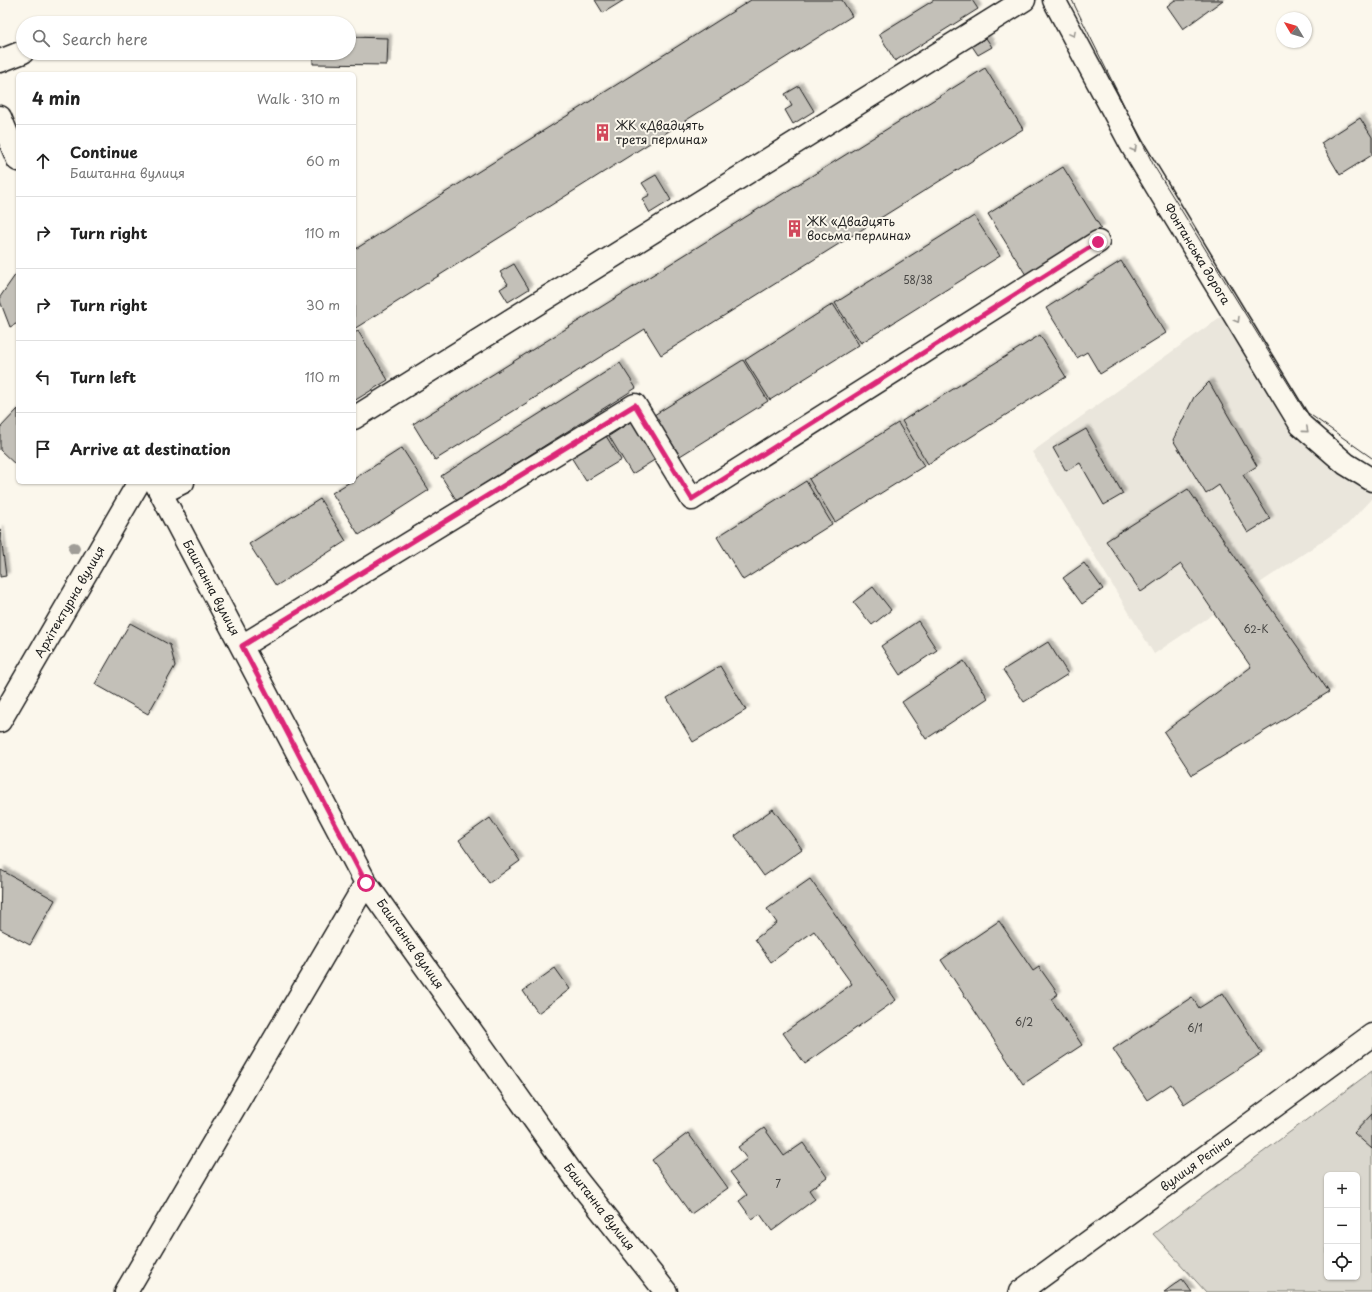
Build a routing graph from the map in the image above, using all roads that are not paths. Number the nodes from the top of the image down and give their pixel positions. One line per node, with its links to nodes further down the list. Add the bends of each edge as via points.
1 (1024, 0): 8 (street)
2 (1054, 0): 9 (street, Фонтанська дорога, one-way to 9, via 1132,146 1301,425 1346,464)
3 (16, 55): 4 (street)
4 (0, 61)
5 (0, 118): 6 (street)
6 (16, 155)
7 (1098, 242): 13 (street, via 692,499 635,405)
8 (356, 417)
9 (1372, 480)
10 (139, 484): 14 (street, Архітектурна вулиця)
11 (175, 484): 12 (street)
12 (158, 488): 13 (street, Баштанна вулиця)
13 (242, 646): 15 (street, Баштанна вулиця)
14 (2, 714)
15 (366, 883): 17 (street); 18 (street, Баштанна вулиця, via 576,1180)
16 (1372, 1035): 19 (street, вулиця Рєпіна)
17 (126, 1292)
18 (666, 1292)
19 (1020, 1292)

